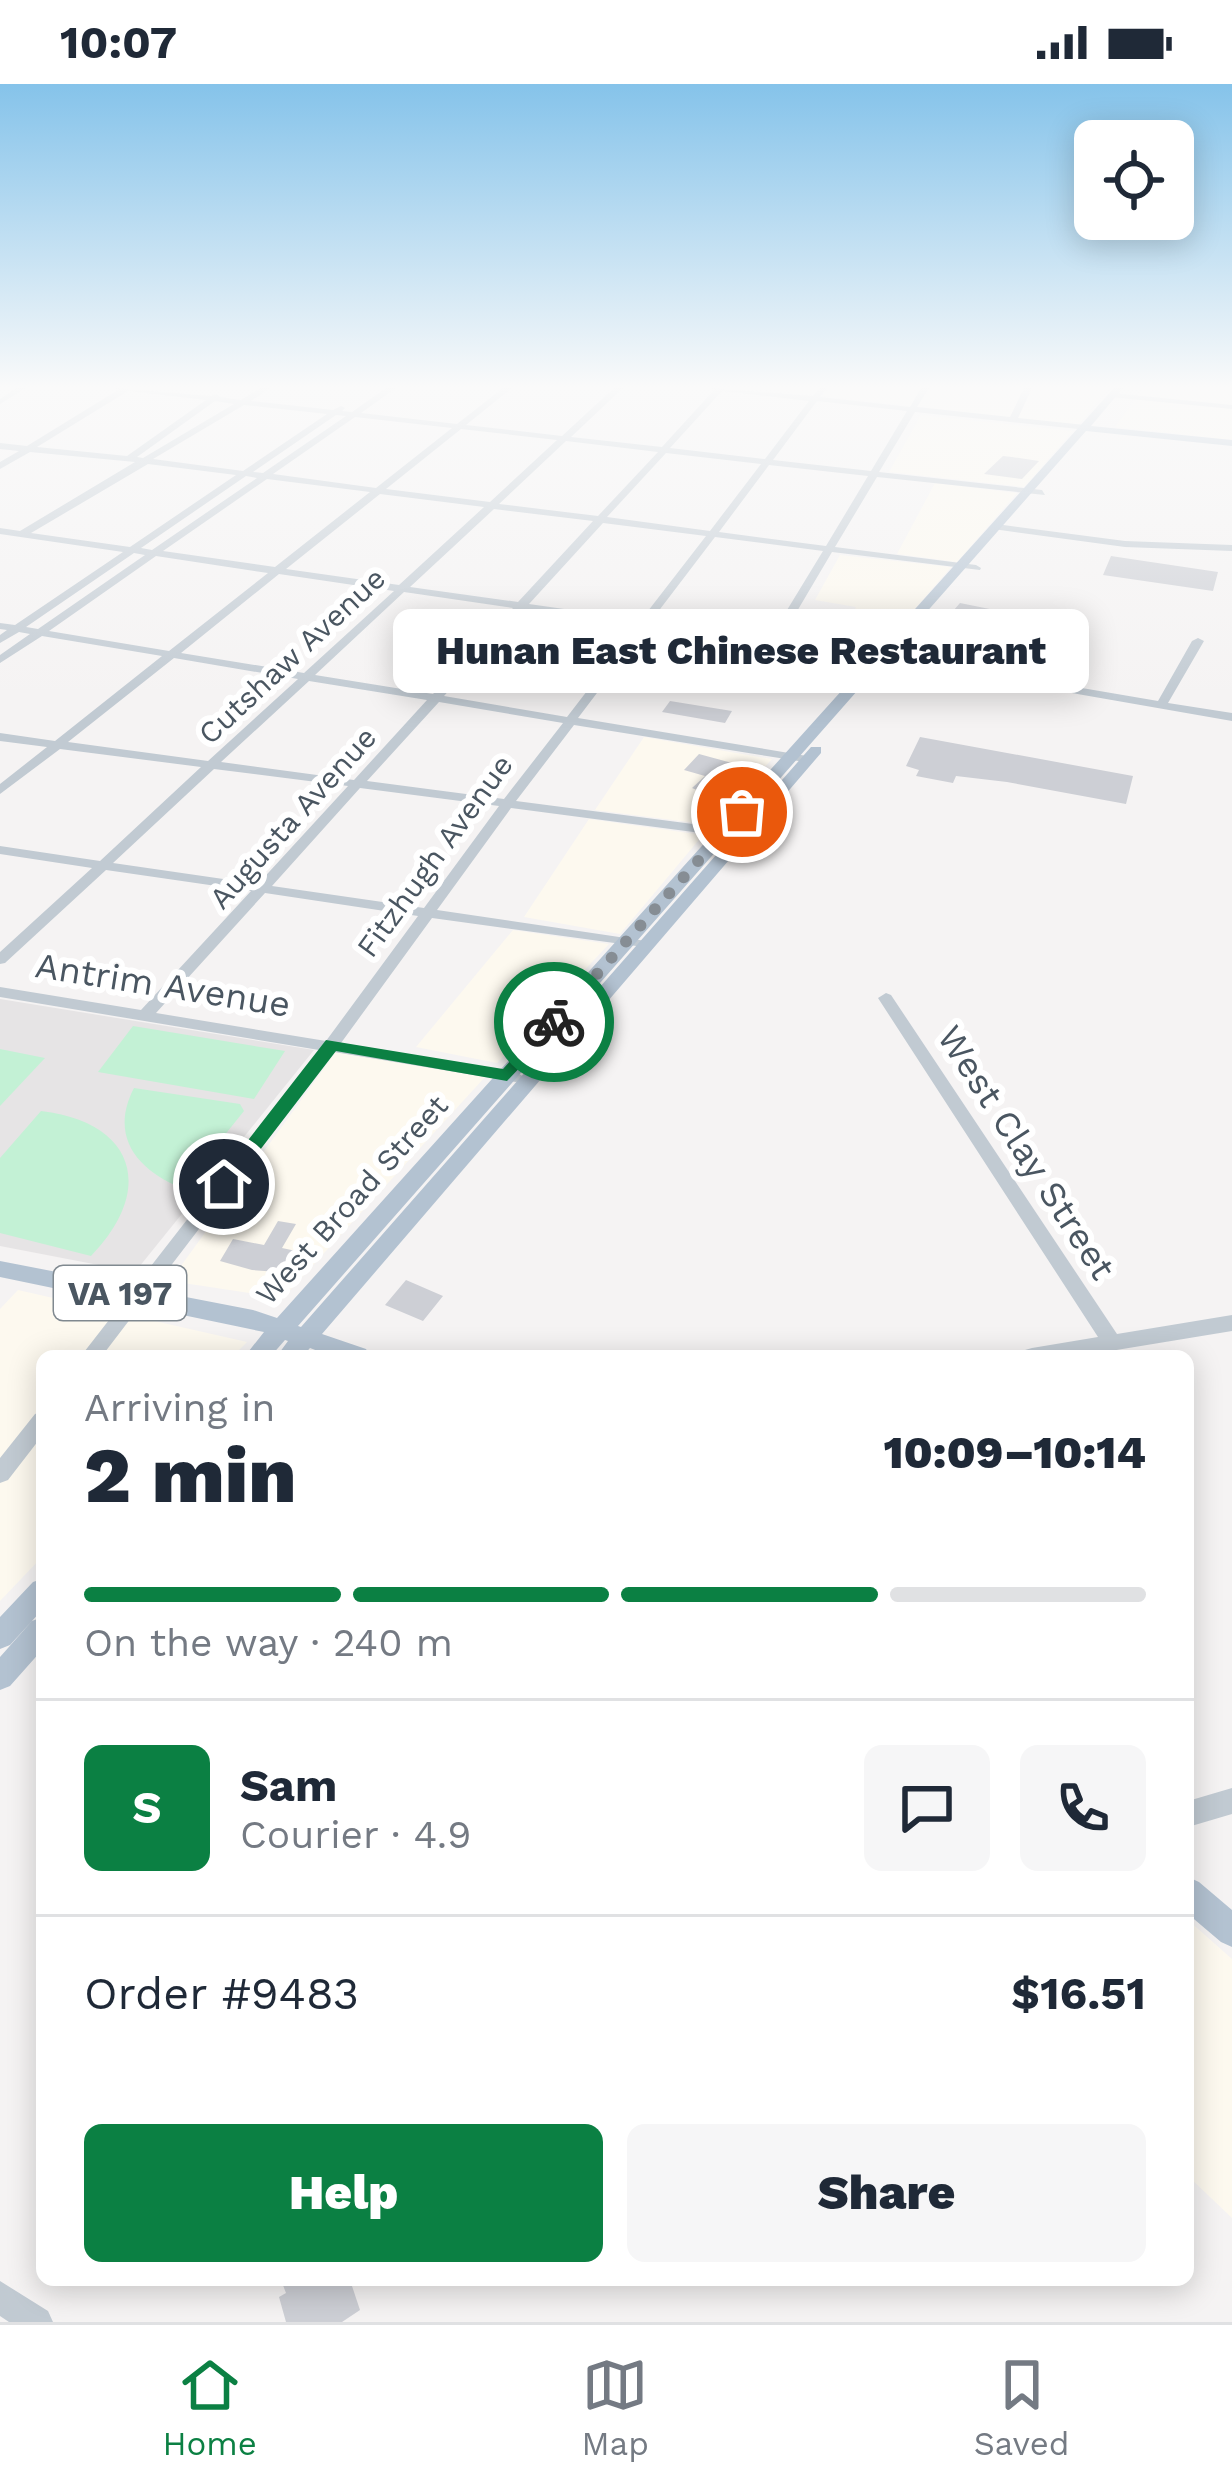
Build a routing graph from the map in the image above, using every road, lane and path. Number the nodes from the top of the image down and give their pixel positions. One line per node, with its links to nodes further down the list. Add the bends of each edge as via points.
1 (81, 492): 16 (street)
2 (94, 492): 16 (street)
3 (218, 492): 20 (street)
4 (242, 492): 22 (street)
5 (374, 492): 25 (street)
6 (395, 492): 12 (street)
7 (507, 492): 12 (street, Cutshaw Avenue)
8 (624, 492): 13 (street, Augusta Avenue)
9 (745, 492): 17 (street, Fitzhugh Avenue)
10 (864, 492): 21 (street)
11 (1036, 492): 14 (main road, West Broad Street)
12 (492, 506): 13 (street); 26 (street, Cutshaw Avenue)
13 (599, 520): 17 (street); 27 (street, Augusta Avenue)
14 (1003, 528): 18 (street); 23 (main road, West Broad Street); 24 (main road, West Broad Street)
15 (0, 531): 16 (street)
16 (22, 534): 19 (street); 20 (street)
17 (715, 534): 21 (street); 28 (street, Fitzhugh Avenue)
18 (1232, 548)
19 (0, 549)
20 (134, 550): 22 (street); 30 (street)
21 (831, 550): 23 (street); 34 (street)
22 (155, 553): 25 (street); 31 (street)
23 (961, 566): 24 (street); 36 (main road, West Broad Street)
24 (976, 568): 36 (main road, West Broad Street)
25 (276, 570): 26 (street); 35 (street)
26 (400, 589): 27 (street); 38 (street, Cutshaw Avenue)
27 (519, 606): 28 (street); 39 (street, Augusta Avenue)
28 (644, 624): 34 (street); 42 (street, Fitzhugh Avenue)
29 (0, 626): 30 (street)
30 (17, 629): 31 (street); 32 (street)
31 (40, 632): 35 (street); 37 (street)
32 (0, 640)
33 (1198, 641): 40 (street)
34 (773, 643): 36 (street)
35 (171, 656): 38 (street); 44 (street)
36 (887, 659): 40 (street); 45 (main road, West Broad Street)
37 (0, 661)
38 (307, 678): 39 (street); 46 (street, Cutshaw Avenue)
39 (435, 699): 42 (street); 47 (street, Augusta Avenue)
40 (1161, 704): 41 (street)
41 (1232, 717)
42 (574, 722): 45 (street); 49 (street, Fitzhugh Avenue)
43 (0, 737): 44 (street)
44 (57, 744): 46 (street); 48 (street)
45 (799, 758): 50 (main road, West Broad Street)
46 (210, 764): 47 (street); 52 (street, Cutshaw Avenue)
47 (355, 783): 49 (street); 53 (street, Augusta Avenue)
48 (0, 790)
49 (508, 803): 50 (street); 54 (street, Fitzhugh Avenue)
50 (733, 833): 55 (main road, West Broad Street); 56 (main road, West Broad Street)
51 (0, 850): 52 (street)
52 (105, 866): 53 (street); 57 (street, Cutshaw Avenue)
53 (262, 888): 54 (street); 60 (street, Augusta Avenue)
54 (432, 912): 55 (street); 61 (street, Fitzhugh Avenue)
55 (626, 942): 56 (street); 62 (main road, West Broad Street)
56 (646, 945): 63 (main road, West Broad Street)
57 (0, 960)
58 (0, 992): 60 (street, Antrim Avenue)
59 (886, 998): 68 (street, West Clay Street)
60 (145, 1015): 61 (street, Antrim Avenue)
61 (332, 1044): 62 (street, Antrim Avenue); 65 (street, Fitzhugh Avenue)
62 (507, 1076): 63 (street, Antrim Avenue); 67 (main road, West Broad Street)
63 (529, 1079): 67 (main road, West Broad Street)
64 (0, 1269): 65 (main road, VA 197)
65 (136, 1296): 67 (main road, VA 197); 69 (street, Fitzhugh Avenue)
66 (1232, 1322): 68 (street)
67 (295, 1331): 70 (main road, West Broad Street); 71 (main road, West Broad Street); 72 (main road, VA 197)
68 (1112, 1343): 73 (street)
69 (96, 1350)
70 (266, 1350)
71 (290, 1350)
72 (343, 1350)
73 (1069, 1350)
74 (36, 1428): 75 (street)
75 (0, 1474)
76 (36, 1597): 77 (main road)
77 (0, 1636)
78 (36, 1637): 79 (main road)
79 (0, 1677)
80 (1232, 1802): 81 (street)
81 (1194, 1812)
82 (1194, 1898): 83 (main road)
83 (1232, 1931)
84 (0, 2296): 85 (street)
85 (37, 2322)

